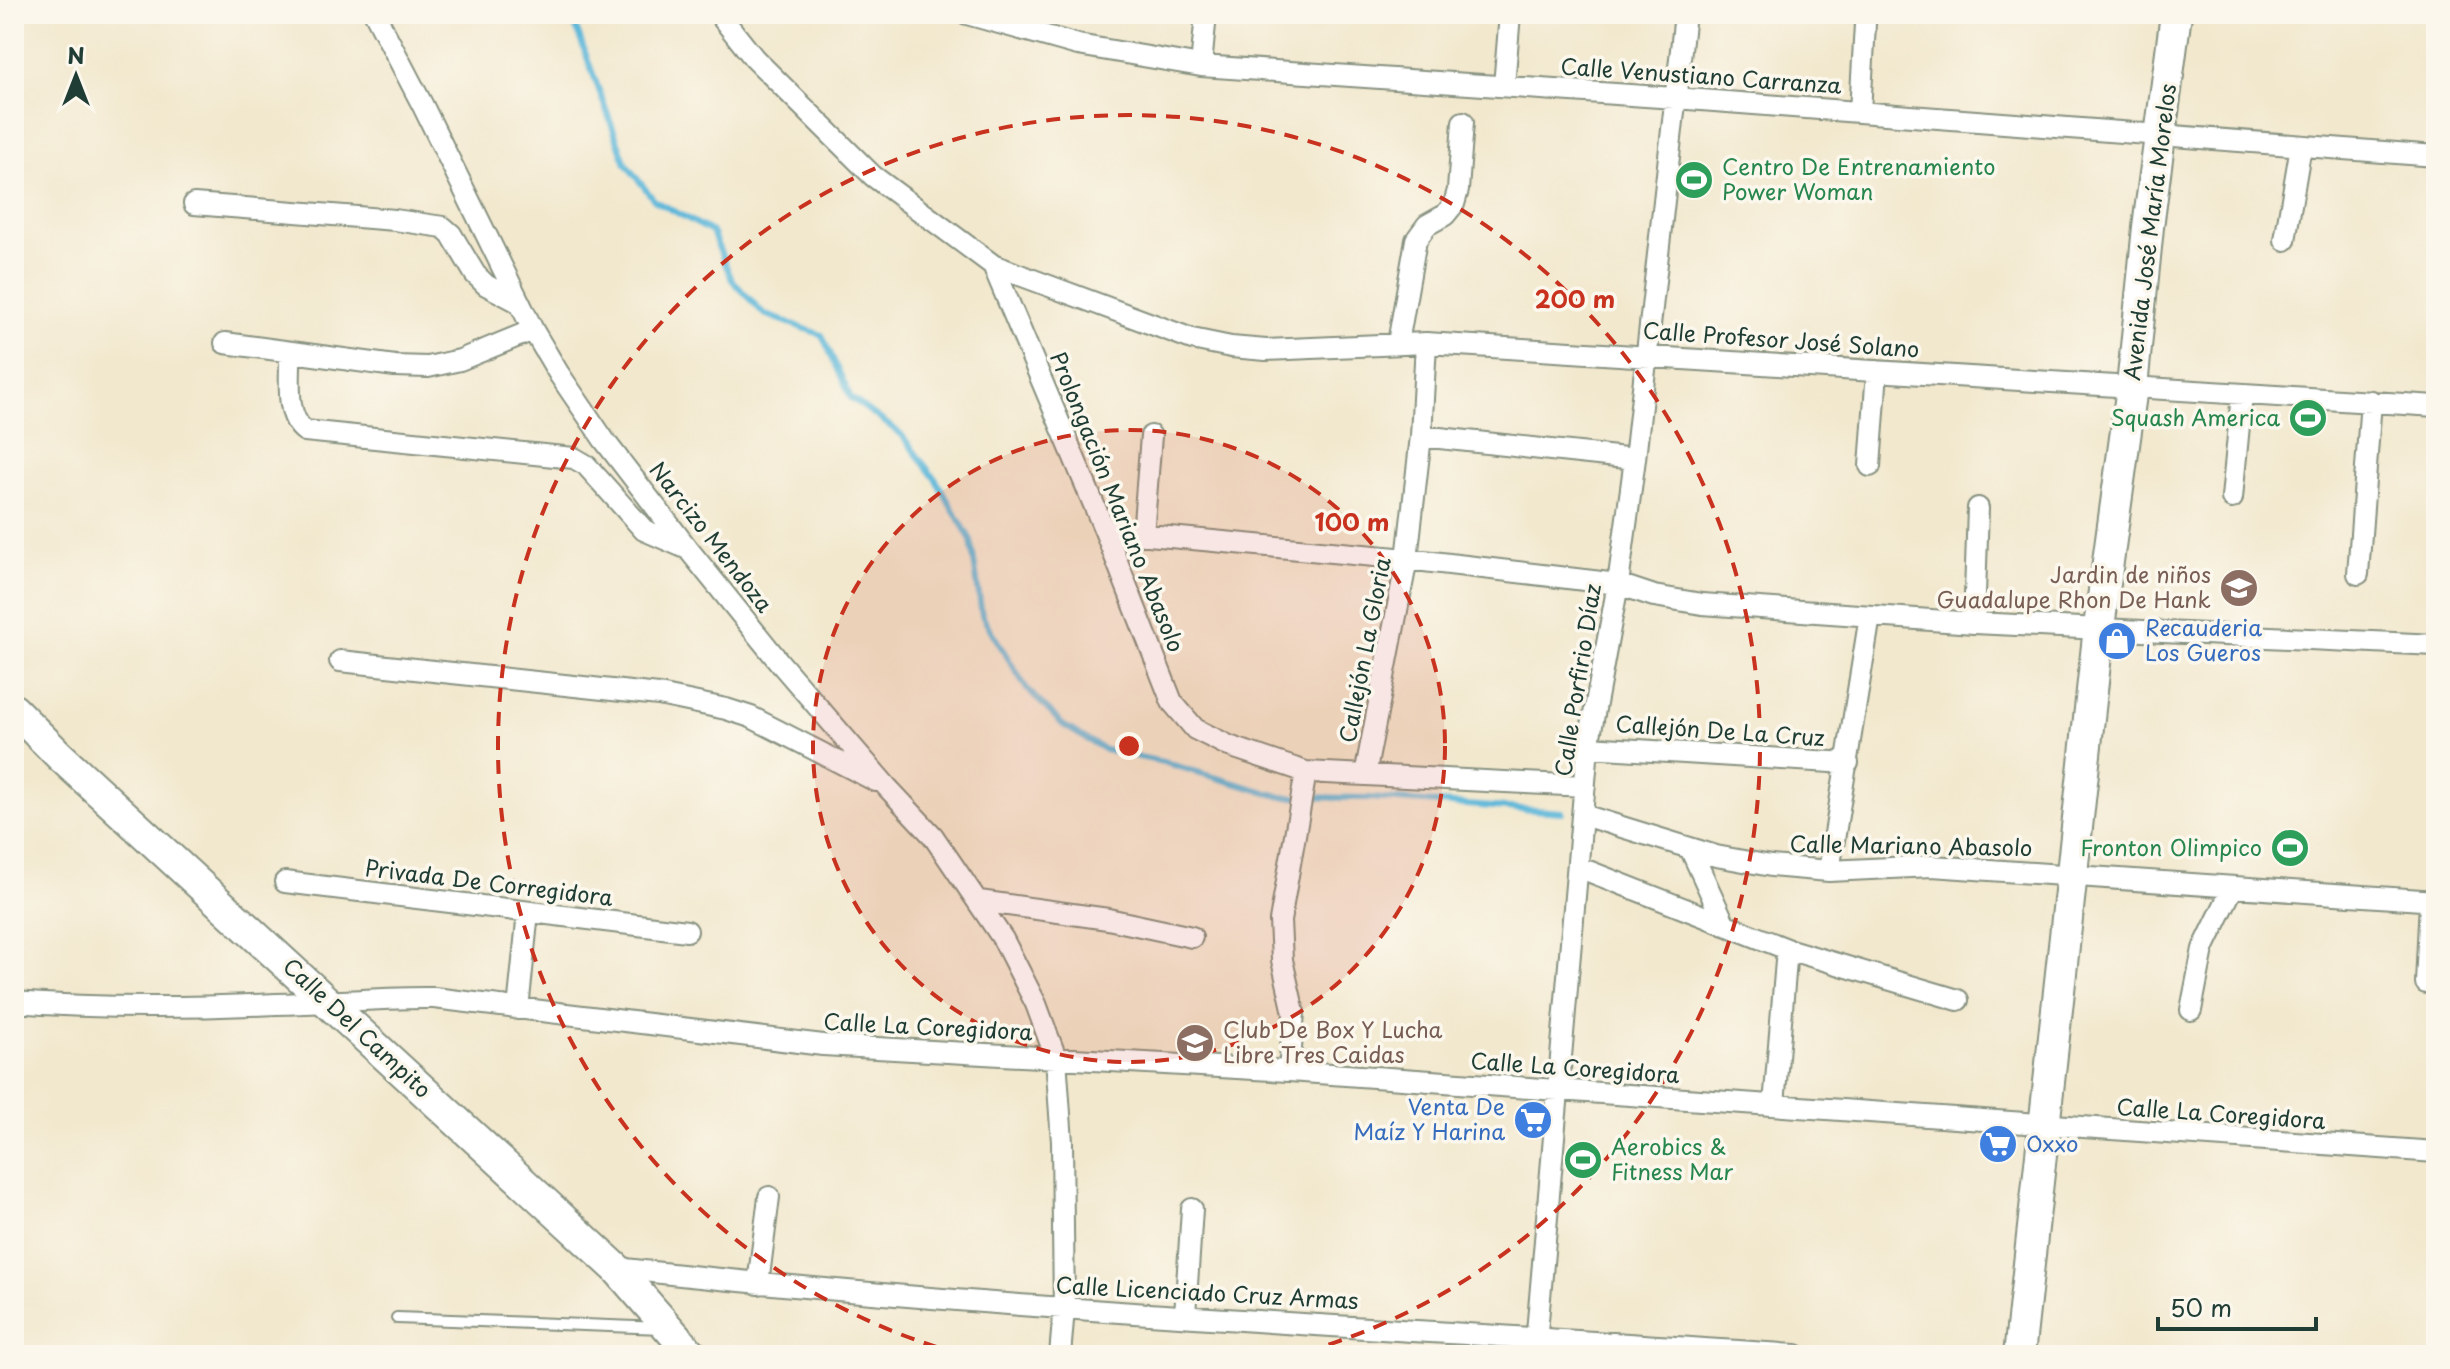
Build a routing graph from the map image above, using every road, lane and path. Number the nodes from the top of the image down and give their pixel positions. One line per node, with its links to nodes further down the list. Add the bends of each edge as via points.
1 (375, 14): 20 (street, Narcizo Mendoza)
2 (719, 14): 19 (street, via 754,58 873,176)
3 (967, 14): 9 (street, Calle Venustiano Carranza, via 1078,45)
4 (1206, 14): 9 (street)
5 (1510, 14): 10 (street)
6 (1685, 14): 11 (street, Calle Porfirio Díaz)
7 (2176, 14): 14 (main road, Avenida José María Morelos)
8 (1865, 24): 12 (street)
9 (1201, 66): 10 (street, Calle Venustiano Carranza)
10 (1504, 86): 11 (street, Calle Venustiano Carranza)
11 (1675, 98): 12 (street, Calle Venustiano Carranza); 26 (street, Calle Porfirio Díaz)
12 (1860, 112): 14 (street, Calle Venustiano Carranza)
13 (1463, 122): 23 (street, via 1454,204 1416,240)
14 (2162, 137): 15 (street, Calle Venustiano Carranza); 28 (main road, Avenida José María Morelos)
15 (2301, 146): 16 (street, Calle Venustiano Carranza); 18 (street)
16 (2436, 156)
17 (194, 204): 20 (street, via 443,227 486,285)
18 (2285, 240)
19 (993, 265): 23 (street, Calle Profesor José Solano, via 1192,339 1231,347); 38 (street, Prolongación Mariano Abasolo)
20 (520, 303): 21 (street, Narcizo Mendoza)
21 (533, 330): 25 (street, via 460,360 428,367); 40 (street, Narcizo Mendoza, via 604,440)
22 (225, 343): 25 (street)
23 (1398, 343): 24 (street, Calle Profesor José Solano)
24 (1426, 343): 26 (street, Calle Profesor José Solano); 33 (street, Callejón La Gloria)
25 (290, 353): 40 (street, via 292,413 295,424 305,431 574,458 644,530)
26 (1648, 355): 27 (street, Calle Profesor José Solano); 34 (street, Calle Porfirio Díaz)
27 (1877, 371): 28 (street, Calle Profesor José Solano); 35 (street)
28 (2132, 387): 29 (street, Calle Profesor José Solano); 46 (main road, Avenida José María Morelos)
29 (2242, 394): 30 (street, Calle Profesor José Solano); 36 (street)
30 (2371, 401): 31 (street, Calle Profesor José Solano); 42 (street)
31 (2436, 406)
32 (1151, 436): 39 (street)
33 (1421, 436): 34 (street); 41 (street, Callejón La Gloria)
34 (1635, 459): 43 (street, Calle Porfirio Díaz)
35 (1870, 466)
36 (2232, 498)
37 (1978, 508): 45 (street)
38 (1105, 531): 39 (street); 53 (street, Prolongación Mariano Abasolo, via 1172,702 1195,729)
39 (1143, 535): 41 (street)
40 (688, 549): 55 (street, Narcizo Mendoza)
41 (1407, 559): 43 (street); 52 (street, Callejón La Gloria)
42 (2358, 574)
43 (1618, 584): 44 (street, via 1676,600); 50 (street, Calle Porfirio Díaz)
44 (1870, 616): 45 (street); 51 (street)
45 (1974, 623): 46 (street)
46 (2099, 627): 47 (street); 60 (main road, Avenida José María Morelos)
47 (2436, 645)
48 (340, 661): 55 (street, via 659,695 726,709)
49 (14, 710): 73 (main road, Calle Del Campito)
50 (1588, 747): 51 (street, Callejón De La Cruz); 54 (street, Calle Porfirio Díaz)
51 (1848, 763): 59 (street)
52 (1365, 775): 53 (street, Prolongación Mariano Abasolo); 54 (street, Prolongación Mariano Abasolo)
53 (1304, 780): 77 (street, via 1280,921 1294,1013)
54 (1585, 786): 56 (street, Calle Porfirio Díaz)
55 (887, 787): 63 (street, Narcizo Mendoza, via 933,836)
56 (1583, 815): 57 (street, Calle Mariano Abasolo); 58 (street, Calle Porfirio Díaz)
57 (1690, 848): 59 (street, Calle Mariano Abasolo, via 1771,866); 66 (street)
58 (1578, 867): 66 (street); 78 (street, Calle Porfirio Díaz)
59 (1829, 871): 60 (street, Calle Mariano Abasolo, via 1932,866)
60 (2074, 876): 62 (street, Calle Mariano Abasolo); 80 (main road, Avenida José María Morelos)
61 (285, 882): 65 (street, Privada De Corregidora)
62 (2233, 887): 64 (street, Calle Mariano Abasolo); 75 (street, via 2203,949)
63 (979, 901): 68 (street); 76 (street, Narcizo Mendoza, via 1036,1004)
64 (2433, 901): 70 (street)
65 (528, 912): 67 (street, Privada De Corregidora); 74 (street)
66 (1725, 925): 69 (street)
67 (687, 931)
68 (1192, 937)
69 (1787, 949): 71 (street); 79 (street)
70 (2426, 983)
71 (1958, 1000)
72 (14, 1002): 73 (street, Calle La Coregidora, via 117,1008)
73 (329, 1002): 74 (street, Calle La Coregidora, via 434,998); 84 (main road, Calle Del Campito)
74 (518, 1009): 76 (street, Calle La Coregidora, via 823,1045)
75 (2191, 1010)
76 (1056, 1058): 77 (street, Calle La Coregidora); 86 (street, Narcizo Mendoza)
77 (1289, 1071): 78 (street, Calle La Coregidora)
78 (1558, 1092): 79 (street, Calle La Coregidora); 90 (street, Calle Porfirio Díaz)
79 (1774, 1105): 80 (street, Calle La Coregidora)
80 (2045, 1126): 81 (street, Calle La Coregidora); 94 (main road, Avenida José María Morelos)
81 (2436, 1152)
82 (769, 1197): 85 (street)
83 (1192, 1209): 87 (street)
84 (616, 1268): 85 (street, Calle Licenciado Cruz Armas); 89 (main road, Calle Del Campito)
85 (758, 1284): 86 (street, Calle Licenciado Cruz Armas)
86 (1064, 1309): 87 (street, Calle Licenciado Cruz Armas); 92 (street, Narcizo Mendoza)
87 (1185, 1315): 90 (street, Calle Licenciado Cruz Armas)
88 (397, 1318): 89 (lane)
89 (668, 1328): 91 (main road, Calle Del Campito)
90 (1536, 1346): 93 (street, Calle Licenciado Cruz Armas)
91 (692, 1355)
92 (1060, 1355)
93 (1796, 1355)
94 (2019, 1355)

